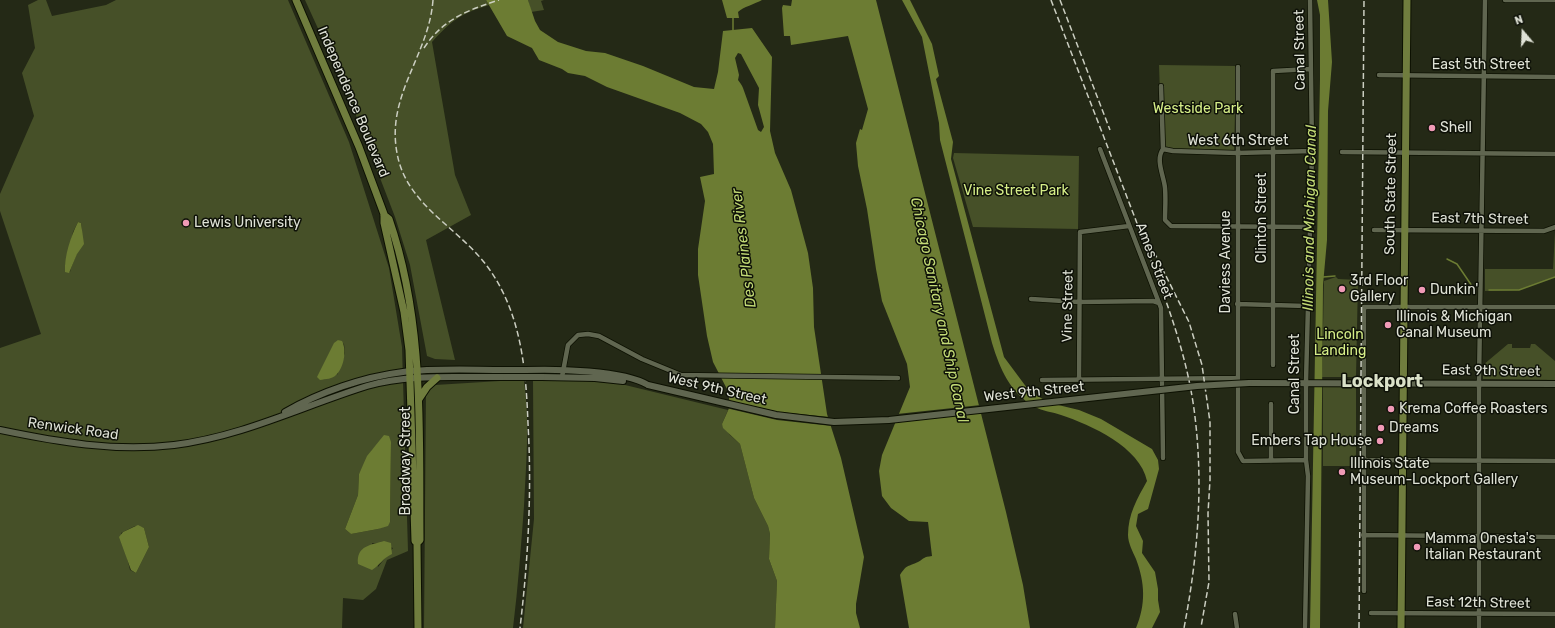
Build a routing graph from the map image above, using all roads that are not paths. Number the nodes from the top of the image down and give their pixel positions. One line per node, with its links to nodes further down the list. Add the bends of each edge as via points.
1 (296, 0): 42 (main road, Independence Boulevard, via 384,214 389,219 406,285 415,338)
2 (1310, 0): 8 (street, Canal Street)
3 (1407, 0): 10 (main road, South State Street)
4 (1485, 0): 11 (street)
5 (1505, 0): 6 (street)
6 (1555, 0)
7 (1238, 67): 19 (street, Daviess Avenue)
8 (1311, 69): 16 (street, Canal Street); 17 (street, Clinton Street, via 1273,71)
9 (1379, 75): 10 (street, East 5th Street)
10 (1407, 76): 11 (street, East 5th Street); 20 (main road, South State Street)
11 (1484, 76): 12 (street, East 5th Street); 21 (street)
12 (1555, 77)
13 (1161, 86): 15 (street, Ames Street)
14 (1100, 149): 23 (street, Ames Street)
15 (1163, 149): 19 (street, West 6th Street); 24 (street, Ames Street, via 1160,153 1160,163 1165,188 1165,220 1168,224)
16 (1312, 151): 17 (street, West 6th Street); 25 (street, Canal Street)
17 (1273, 152): 19 (street, West 6th Street); 26 (street, Clinton Street)
18 (1342, 152): 20 (street)
19 (1237, 153): 24 (street, Daviess Avenue)
20 (1405, 153): 21 (street); 28 (main road, South State Street)
21 (1483, 154): 22 (street); 30 (street)
22 (1555, 154)
23 (1129, 226): 32 (street, Vine Street, via 1080,232); 33 (street, Ames Street)
24 (1238, 226): 26 (street); 34 (street, Daviess Avenue)
25 (1311, 226): 26 (street); 36 (street, Canal Street)
26 (1273, 227): 35 (street, Clinton Street)
27 (1555, 227): 30 (street, East 7th Street, via 1544,231)
28 (1404, 229): 29 (street, East 7th Street); 30 (street, East 7th Street); 38 (main road, South State Street)
29 (1374, 230)
30 (1481, 230): 39 (street)
31 (1031, 299): 32 (street)
32 (1079, 302): 33 (street); 48 (street, Vine Street)
33 (1159, 303): 49 (street, Ames Street)
34 (1237, 304): 35 (street); 46 (street, Daviess Avenue)
35 (1273, 305): 36 (street); 40 (street, Clinton Street)
36 (1307, 306): 50 (street, Canal Street)
37 (1555, 307): 39 (street)
38 (1404, 308): 39 (street); 51 (street, via 1364,308); 52 (main road, South State Street)
39 (1480, 308): 53 (street)
40 (1273, 365)
41 (563, 370): 42 (main road, West 9th Street, bridge); 43 (street, West 9th Street); 45 (street, West 9th Street, via 568,345 578,335 588,334 599,336 681,375); 55 (main road, West 9th Street, via 609,374)
42 (415, 375): 44 (main road, West 9th Street); 56 (main road, Broadway Street); 58 (main road, Renwick Road, via 380,376 349,385 285,411 282,415 218,437 175,445 145,448 98,447 69,444); 71 (main road, Broadway Street, via 413,495)
43 (562, 377): 44 (main road, West 9th Street, bridge); 55 (main road, West 9th Street, via 610,379)
44 (437, 378): 56 (main road)
45 (898, 378)
46 (1238, 378): 49 (street, West 9th Street); 61 (street, Daviess Avenue, via 1238,452 1243,461)
47 (1042, 380): 48 (street, West 9th Street)
48 (1079, 380): 49 (street, West 9th Street)
49 (1161, 380): 59 (street, Ames Street)
50 (1306, 382): 51 (main road, West 9th Street); 55 (main road, West 9th Street, bridge, via 1189,387 888,420 840,422 776,415); 62 (street, Canal Street)
51 (1364, 382): 52 (main road, West 9th Street); 64 (street)
52 (1403, 382): 53 (main road, East 9th Street); 60 (main road, South State Street)
53 (1479, 382): 54 (main road, East 9th Street); 65 (street)
54 (1555, 384)
55 (648, 385)
56 (419, 399): 71 (main road, Broadway Street, via 420,540)
57 (1270, 404): 61 (street)
58 (0, 430)
59 (1162, 458)
60 (1402, 459): 64 (street); 65 (street); 68 (main road, South State Street)
61 (1271, 460): 62 (street)
62 (1306, 460): 80 (street, Canal Street, via 1308,476)
63 (1353, 460): 64 (street)
64 (1364, 460): 67 (street)
65 (1479, 460): 66 (street); 69 (street)
66 (1555, 461)
67 (1363, 535): 68 (street); 72 (street)
68 (1401, 536): 69 (street); 75 (main road, South State Street)
69 (1479, 537): 70 (street); 76 (street)
70 (1555, 537)
71 (417, 543): 78 (main road, Broadway Street)
72 (1364, 591)
73 (1371, 613): 75 (street, East 12th Street)
74 (1235, 614): 79 (street)
75 (1401, 614): 76 (street, East 12th Street); 81 (main road, South State Street)
76 (1479, 614): 77 (street, East 12th Street); 82 (street)
77 (1555, 614)
78 (418, 628)
79 (1237, 628)
80 (1305, 628)
81 (1401, 628)
82 (1479, 628)

